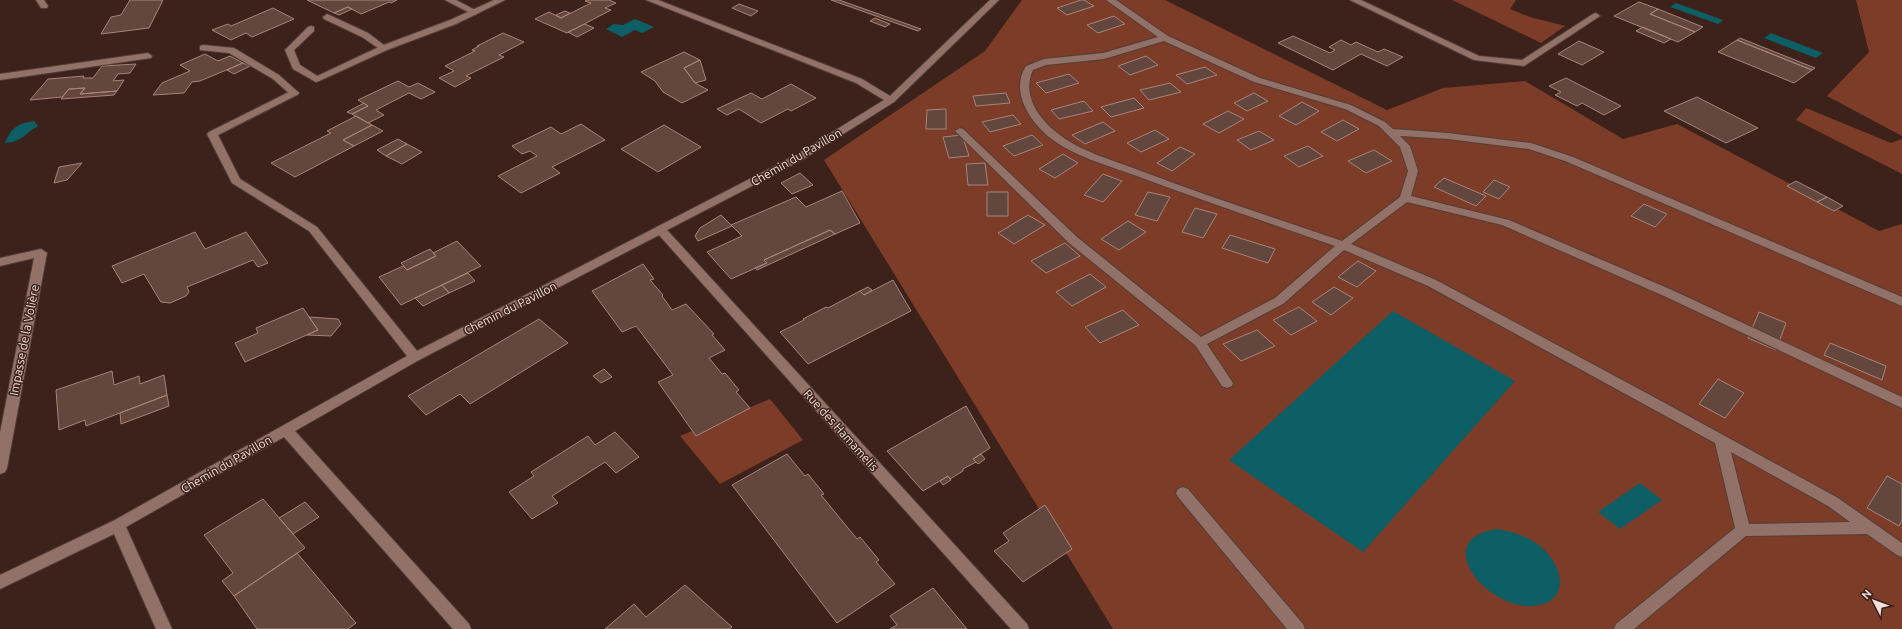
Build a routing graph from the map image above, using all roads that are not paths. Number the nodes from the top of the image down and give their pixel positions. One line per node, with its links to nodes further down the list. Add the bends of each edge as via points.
1 (449, 0): 7 (street)
2 (501, 0): 7 (street)
3 (650, 0): 16 (street, via 859,81)
4 (995, 0): 16 (street, Chemin du Pavillon)
5 (1110, 0): 11 (street)
6 (1354, 0): 8 (street, via 1477,58 1524,63)
7 (475, 12): 13 (street)
8 (1596, 16)
9 (327, 17): 13 (street, via 365,35)
10 (311, 29): 13 (street, via 289,50 296,67 316,79)
11 (1165, 38): 18 (street, via 1257,80 1348,107 1382,124); 21 (street, via 1104,56 1044,62 1029,68 1024,79 1025,96 1036,119 1053,135 1082,152)
12 (203, 48): 25 (street, via 231,50 276,77 294,93 212,134 236,180 313,229)
13 (384, 48)
14 (148, 56): 15 (street)
15 (0, 77)
16 (891, 100): 20 (street, Chemin du Pavillon, via 798,158)
17 (960, 131): 24 (street, via 1073,240)
18 (1390, 132): 19 (street, via 1405,146 1413,171); 23 (street, via 1531,146)
19 (1405, 198): 21 (street); 27 (street, via 1505,222 1668,293)
20 (661, 230): 25 (street, Chemin du Pavillon); 39 (street, Rue des Hamamelis)
21 (1343, 245): 24 (street, via 1279,301); 29 (street, via 1432,283)
22 (0, 262): 30 (street, Impasse de la Volière, via 41,254)
23 (1902, 302)
24 (1200, 343): 26 (street)
25 (415, 357): 28 (street, Chemin du Pavillon)
26 (1228, 382)
27 (1902, 403)
28 (286, 430): 32 (street, Chemin du Pavillon); 38 (street)
29 (1720, 440): 33 (street, via 1833,502); 34 (street)
30 (0, 468)
31 (1183, 493): 40 (street)
32 (118, 525): 36 (street, Chemin du Pavillon); 37 (street)
33 (1870, 528): 34 (street); 35 (street)
34 (1743, 530): 41 (street)
35 (1902, 552)
36 (0, 582)
37 (164, 629)
38 (463, 629)
39 (1021, 629)
40 (1297, 629)
41 (1622, 629)

